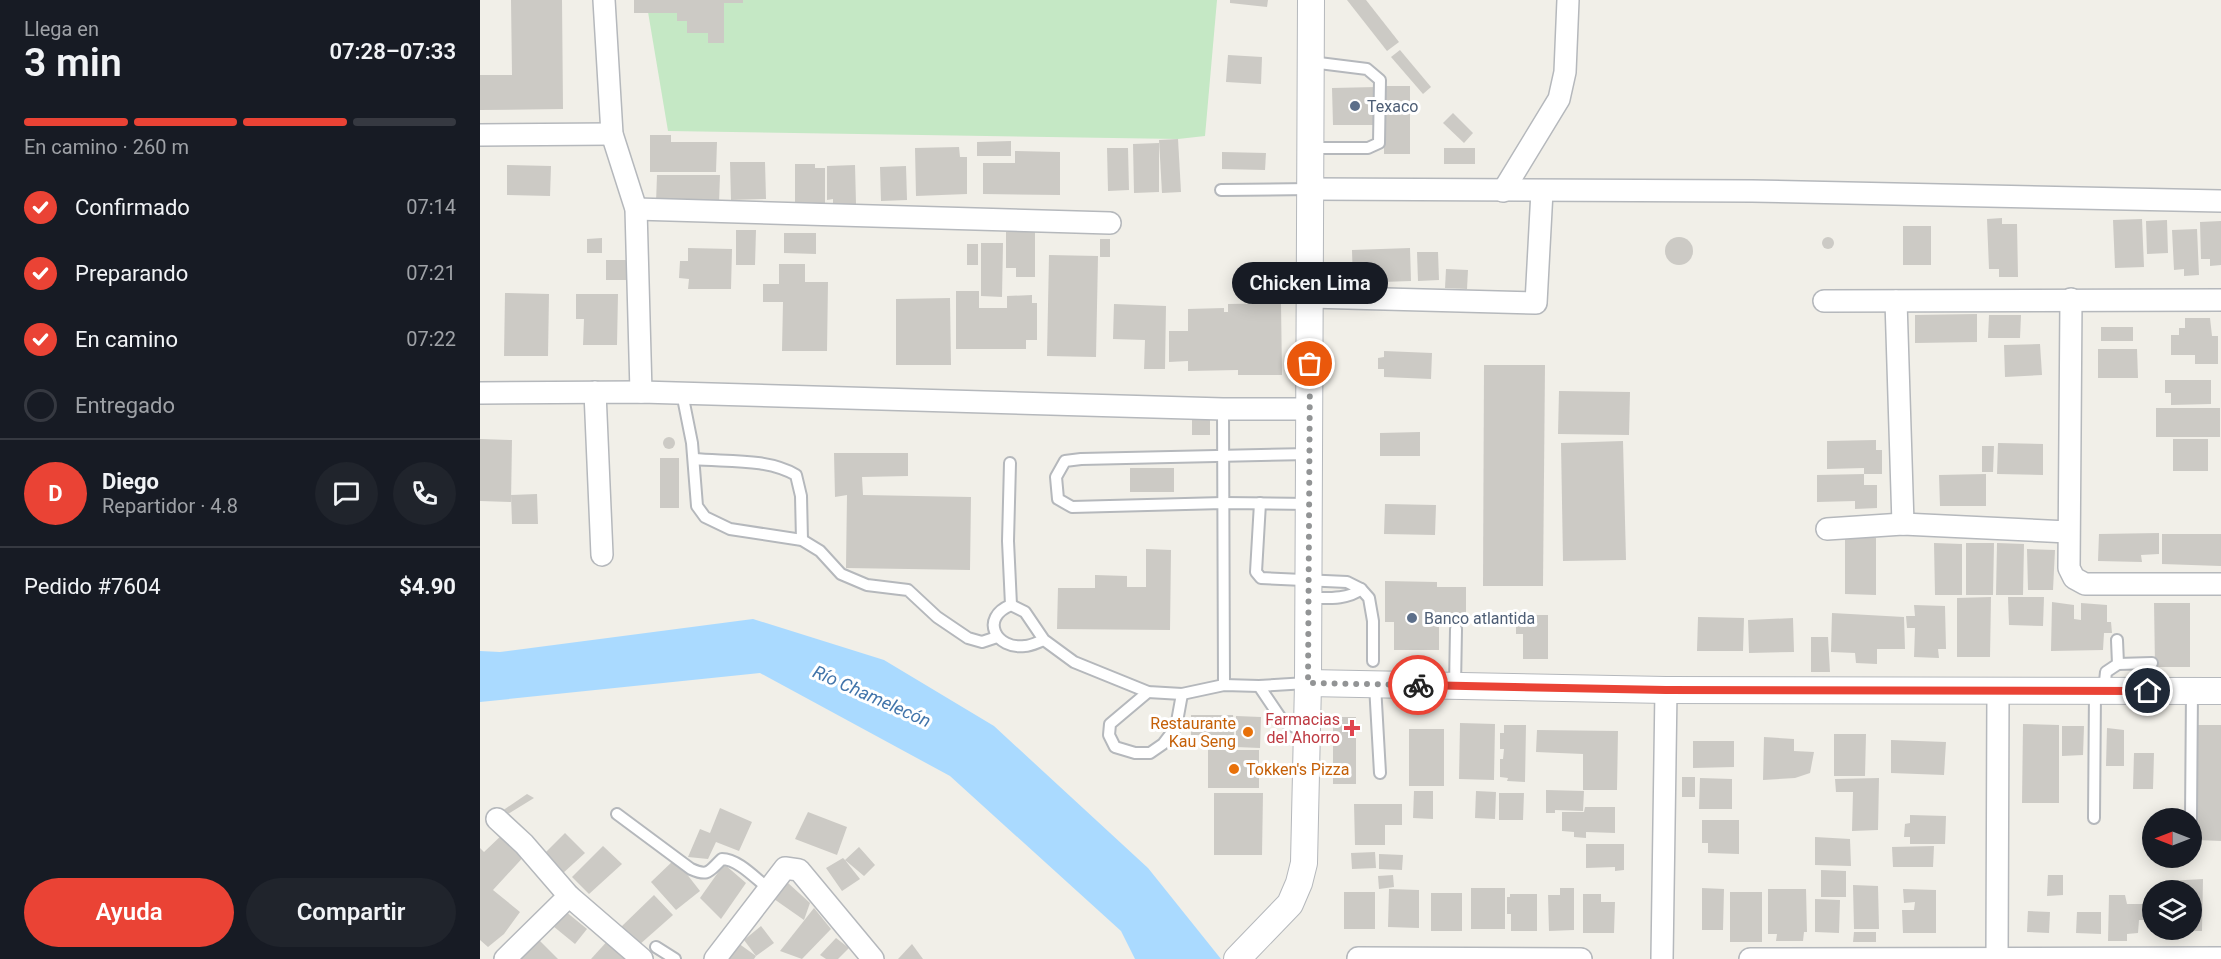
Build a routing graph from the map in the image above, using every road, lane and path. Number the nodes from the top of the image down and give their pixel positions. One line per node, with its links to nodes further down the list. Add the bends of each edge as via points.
1 (604, 0): 5 (street)
2 (1311, 0): 4 (street)
3 (1568, 0): 10 (street, via 1565,72 1559,99)
4 (1311, 62): 7 (street); 7 (lane, via 1367,69 1380,80 1380,90 1379,143 1368,148)
5 (612, 134): 6 (street); 13 (street)
6 (480, 135)
7 (1311, 148): 8 (street)
8 (1311, 189): 9 (lane); 10 (street); 15 (street)
9 (1221, 190)
10 (1503, 191): 11 (street)
11 (1542, 191): 12 (street, via 1752,191); 15 (street, via 1536,303)
12 (2221, 201)
13 (636, 209): 14 (street); 21 (street)
14 (1110, 224)
15 (1310, 297): 25 (street)
16 (2071, 299): 18 (street); 19 (street); 35 (street)
17 (1824, 300): 19 (street)
18 (2221, 300)
19 (1896, 302): 33 (street)
20 (595, 392): 21 (street); 22 (street); 37 (street)
21 (641, 392): 23 (street)
22 (480, 393)
23 (682, 393): 24 (street); 28 (lane)
24 (1223, 409): 25 (street); 27 (lane)
25 (1310, 409): 26 (street)
26 (1310, 454): 27 (lane); 32 (street)
27 (1223, 456): 30 (lane); 30 (lane, via 1065,461 1056,477 1058,499 1072,507)
28 (693, 459): 36 (lane, via 697,506 705,517 730,529); 36 (lane, via 761,464 796,475 801,496)
29 (1010, 463): 41 (lane)
30 (1223, 503): 31 (lane); 50 (lane)
31 (1260, 503): 32 (lane); 40 (lane, via 1256,572 1261,578)
32 (1309, 504): 40 (street)
33 (1903, 524): 34 (street); 35 (street)
34 (1827, 529)
35 (2068, 532): 38 (street, via 2069,568 2074,578 2085,584)
36 (802, 540): 43 (lane, via 820,551 840,574 867,585 908,590 968,639 982,642)
37 (602, 555)
38 (2221, 584)
39 (1361, 589): 40 (lane, via 1347,582); 40 (lane, via 1348,596); 48 (lane, via 1370,598)
40 (1309, 590): 49 (street)
41 (1011, 605): 43 (lane, via 995,615); 44 (lane, via 1025,612)
42 (1456, 629): 52 (lane)
43 (997, 637): 44 (lane, via 1018,646)
44 (1044, 640): 58 (lane, via 1074,662)
45 (2117, 640): 47 (lane)
46 (2152, 663): 47 (lane)
47 (2118, 664): 55 (lane, via 2106,672)
48 (1374, 673): 49 (street); 52 (street); 61 (lane)
49 (1308, 683): 51 (lane); 60 (street)
50 (1224, 685): 51 (lane); 59 (lane)
51 (1259, 686): 60 (lane, via 1282,720)
52 (1455, 686): 53 (street)
53 (1666, 690): 54 (street); 78 (street)
54 (1998, 691): 55 (street); 71 (street)
55 (2099, 691): 56 (street); 64 (lane)
56 (2192, 691): 57 (street); 62 (lane)
57 (2221, 691)
58 (1148, 692): 59 (lane); 59 (lane, via 1110,724 1114,747 1150,753 1163,744 1176,727)
59 (1182, 694)
60 (1308, 735): 69 (street, via 1304,863 1299,883 1290,904)
61 (1380, 773)
62 (2191, 808)
63 (618, 814): 66 (lane, via 691,869 708,873 726,859)
64 (2094, 818)
65 (497, 819): 67 (street)
66 (768, 888): 75 (street); 76 (street, via 785,868 799,870)
67 (569, 896): 68 (street); 73 (street)
68 (649, 953): 74 (lane)
69 (1240, 956)
70 (1358, 958): 77 (street)
71 (1998, 958): 72 (street); 79 (street)
72 (2221, 958)
73 (505, 959)
74 (675, 959)
75 (715, 959)
76 (873, 959)
77 (1581, 959)
78 (1662, 959)
79 (1750, 959)

